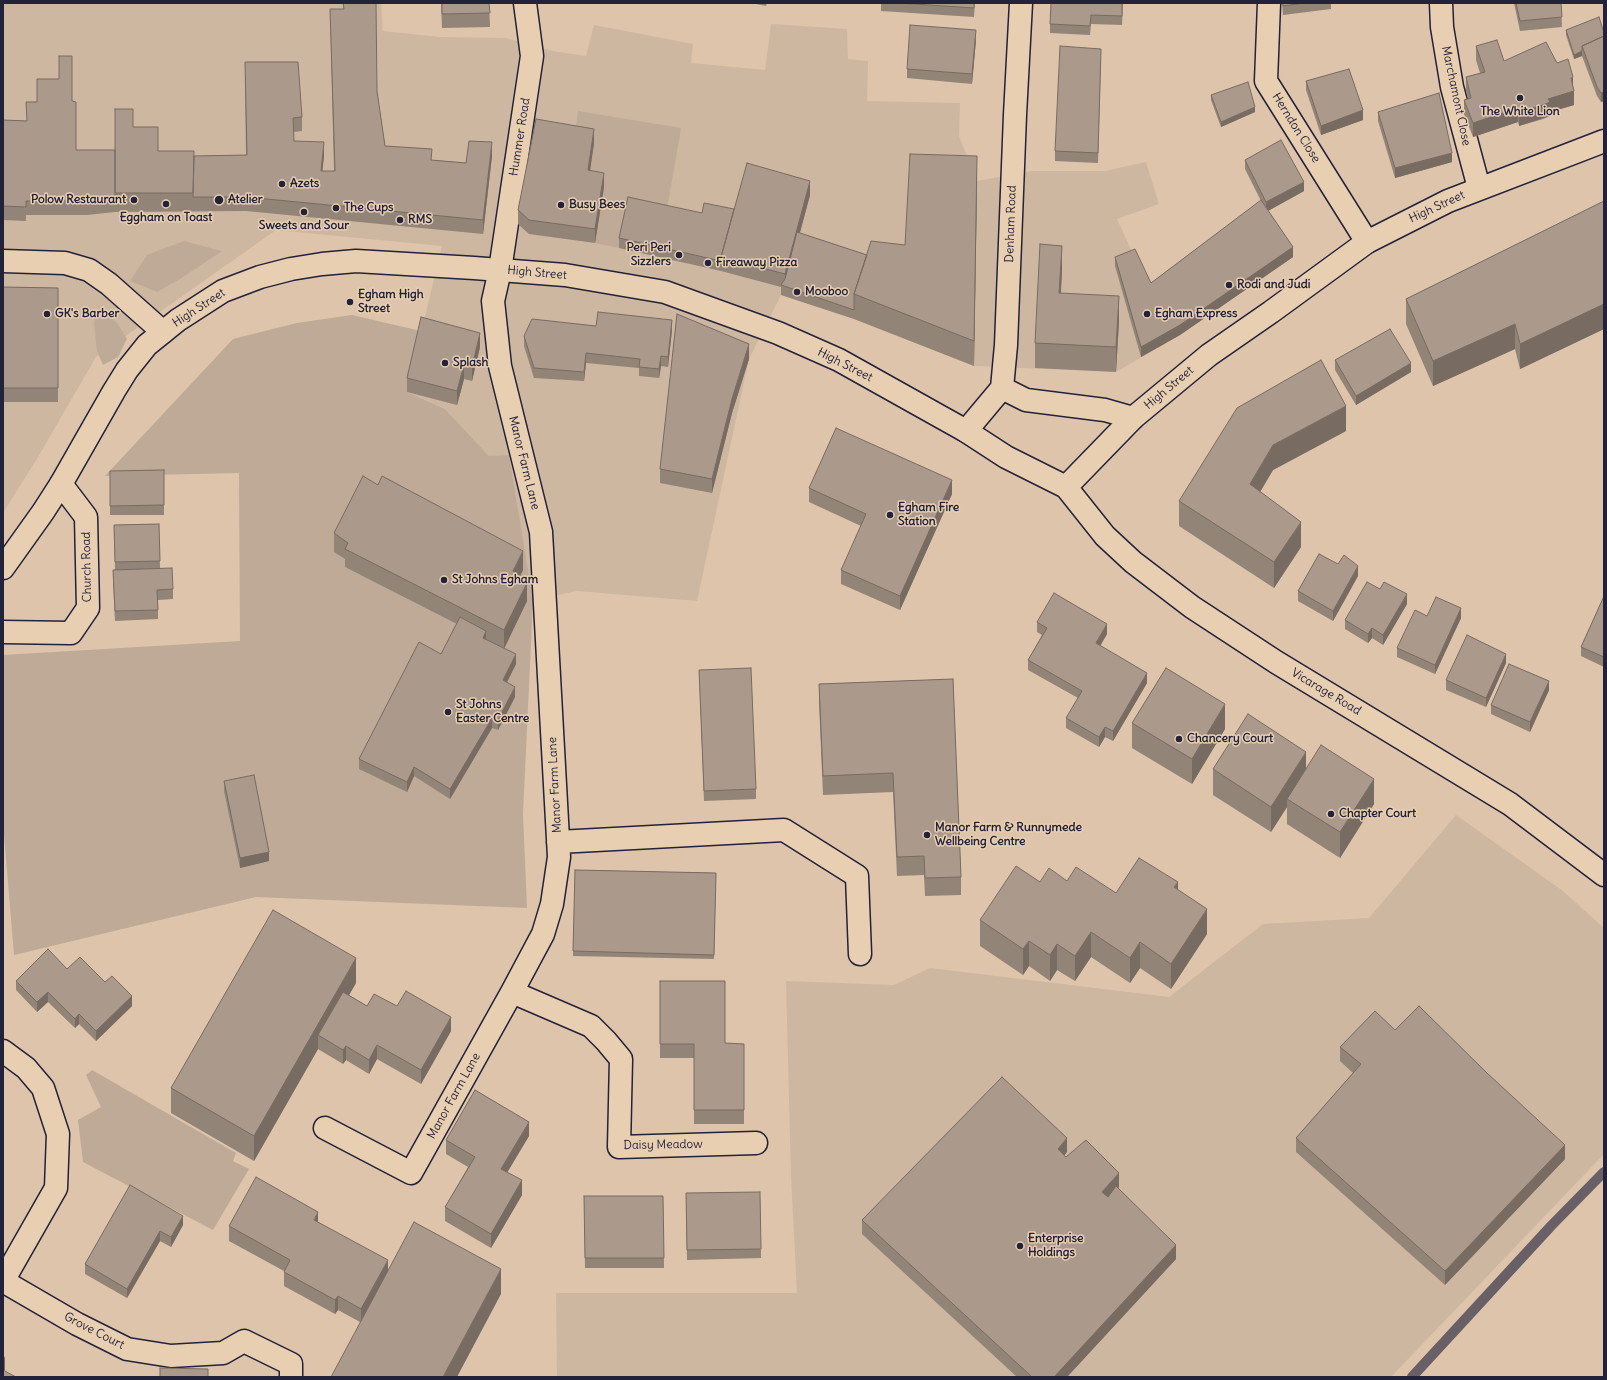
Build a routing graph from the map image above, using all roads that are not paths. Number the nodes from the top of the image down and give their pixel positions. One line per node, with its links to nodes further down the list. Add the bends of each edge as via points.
1 (525, 3): 9 (street, Hummer Road, via 532,56)
2 (1021, 3): 11 (street, Denham Road)
3 (1269, 3): 7 (street, Herndon Close, via 1266,81)
4 (1441, 3): 6 (street, Marchamont Close, via 1442,27 1452,87)
5 (1604, 141): 6 (street, High Street)
6 (1479, 188): 7 (street, High Street)
7 (1367, 242): 12 (street, High Street, via 1209,355)
8 (3, 261): 10 (street, High Street, via 65,263 89,270 109,284)
9 (500, 270): 10 (street, High Street, via 356,262 291,269 223,291); 13 (street, High Street, via 564,275 665,292 778,333 839,360); 18 (street, Manor Farm Lane, via 493,301 500,366 541,532)
10 (163, 332): 14 (street, via 147,345 127,370)
11 (1002, 388): 12 (street, via 1026,400 1105,410); 13 (street)
12 (1133, 418): 15 (street, High Street)
13 (966, 431): 15 (street, High Street, via 1006,457)
14 (61, 484): 16 (street); 17 (street, Church Road, via 86,517 88,608 71,633)
15 (1066, 487): 19 (street, Vicarage Road, via 1105,536 1133,562 1192,607 1276,662 1510,804)
16 (3, 568)
17 (3, 632)
18 (558, 842): 20 (street, via 784,830 857,876); 21 (street, Manor Farm Lane, via 559,857 552,904 543,934)
19 (1604, 875)
20 (860, 954)
21 (512, 992): 23 (street, Manor Farm Lane, via 411,1173); 24 (street, Daisy Meadow, via 591,1026 621,1059 619,1147)
22 (3, 1051): 25 (street, Grove Court, via 26,1068 43,1088 58,1134 56,1188)
23 (325, 1128)
24 (756, 1143)
25 (3, 1281): 26 (street, Grove Court, via 77,1324 127,1349 171,1356 222,1353 244,1342 291,1364)
26 (291, 1377)

